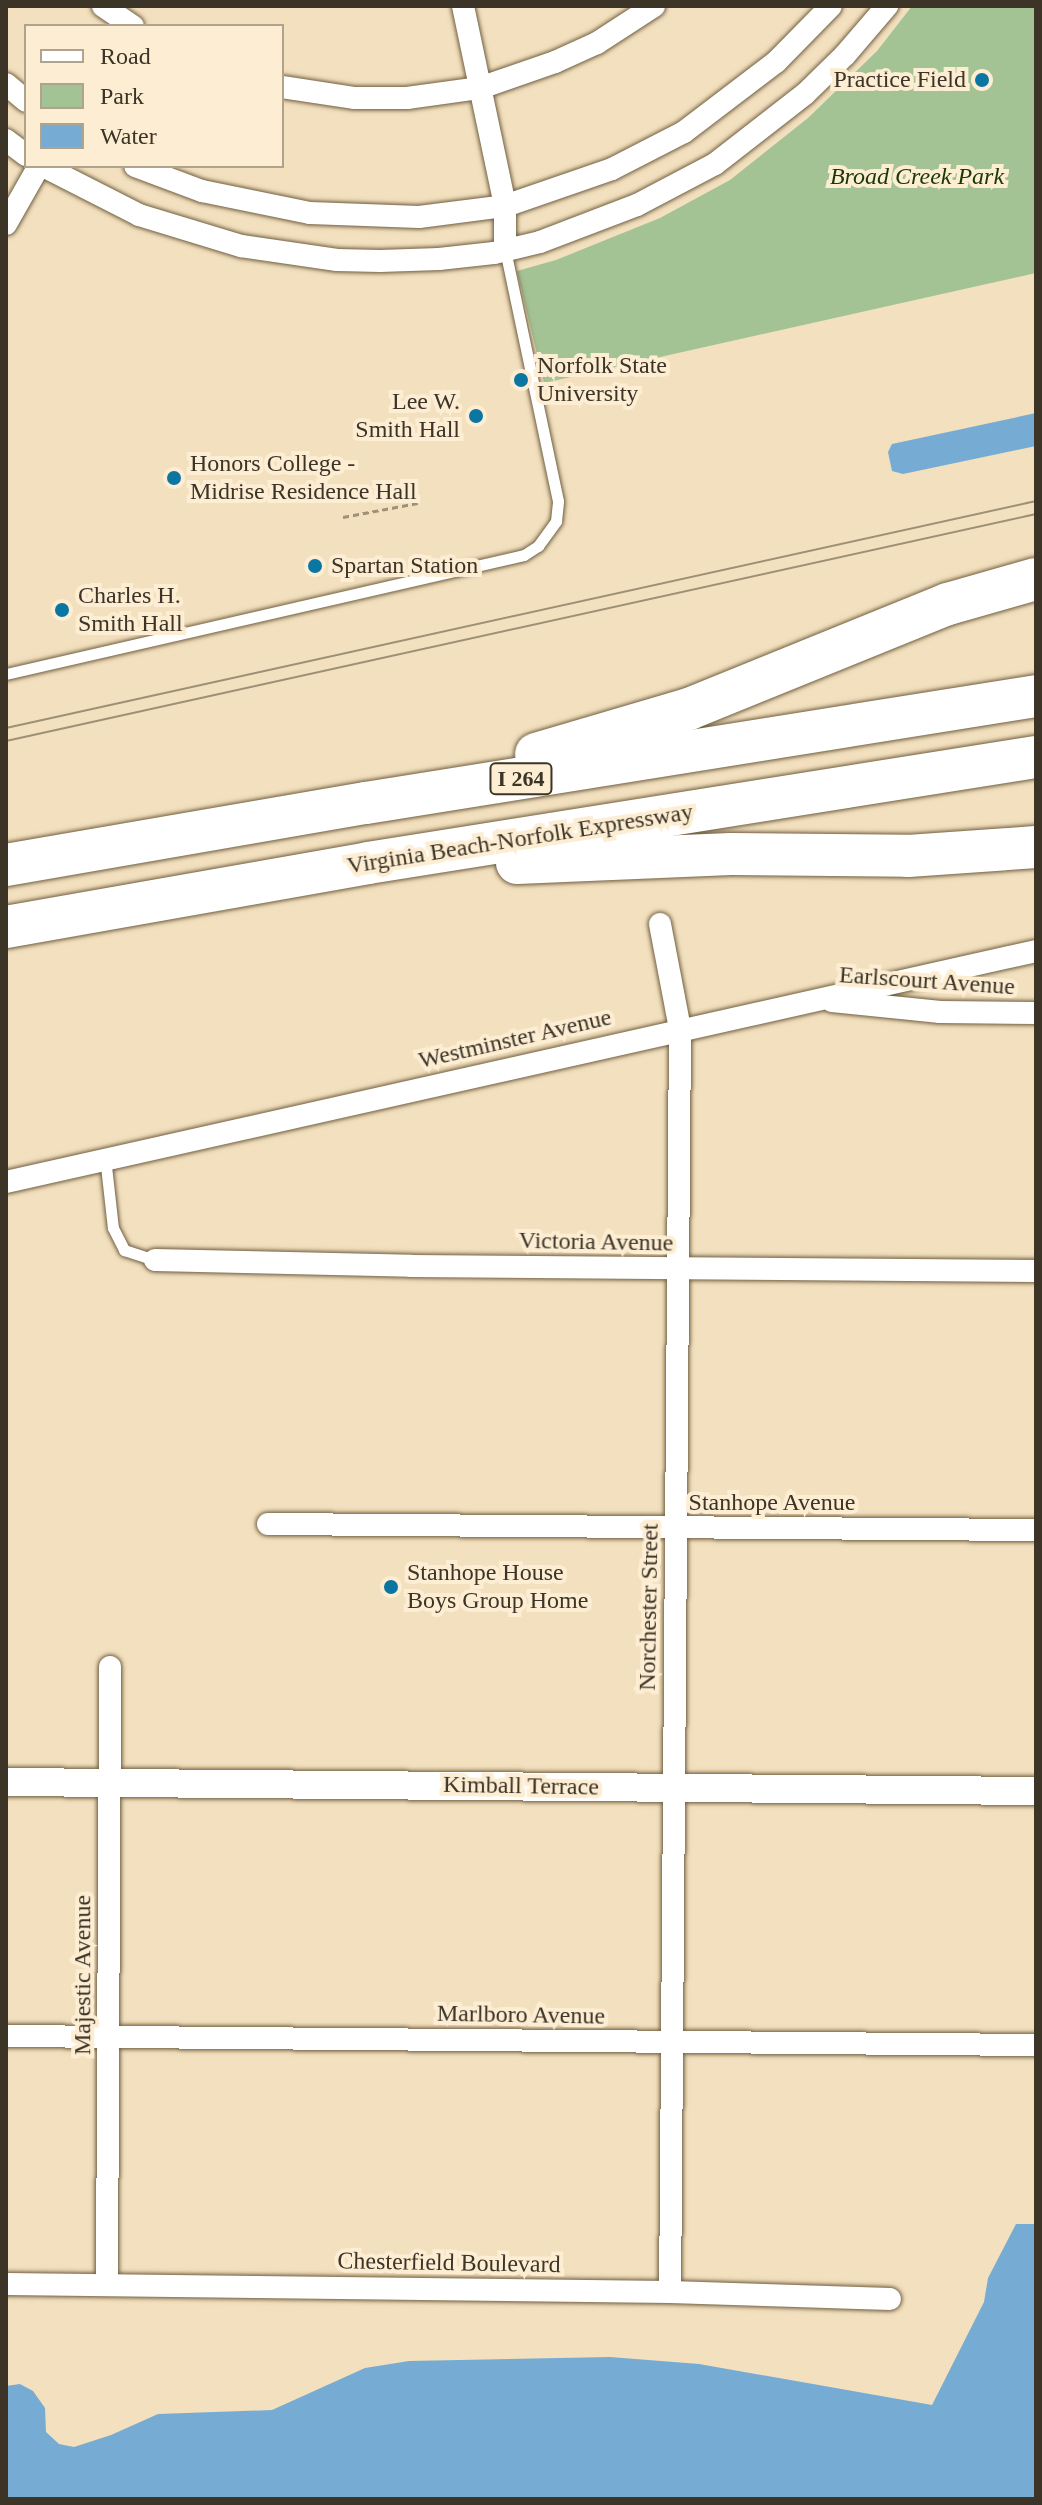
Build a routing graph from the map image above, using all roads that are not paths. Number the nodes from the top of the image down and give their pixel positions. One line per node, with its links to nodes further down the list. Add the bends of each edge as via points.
1 (103, 6): 6 (street)
2 (463, 6): 9 (street)
3 (654, 6): 9 (street, via 597,43)
4 (831, 6): 16 (street, via 776,62 684,132 612,169)
5 (887, 6): 18 (street, via 805,94 715,164 637,205)
6 (132, 18)
7 (6, 84): 10 (street)
8 (284, 87): 9 (street, via 355,98 407,98)
9 (480, 88): 16 (street)
10 (24, 99)
11 (6, 140): 12 (street)
12 (24, 154)
13 (40, 168): 17 (street)
14 (45, 168): 18 (street, via 139,215 283,254 380,261)
15 (140, 168): 16 (street, via 202,191 310,213 419,217)
16 (505, 206): 18 (street)
17 (6, 224)
18 (505, 250): 20 (lane, via 558,501 556,521 538,546 524,555)
19 (1036, 579): 23 (highway, via 948,604 689,709)
20 (6, 674)
21 (1036, 696): 23 (highway, I 264)
22 (1036, 757): 25 (highway, Virginia Beach-Norfolk Expressway / I 264)
23 (366, 803): 26 (highway, I 264)
24 (1036, 847): 25 (highway, via 908,856 629,856 454,866)
25 (368, 863): 28 (highway, Virginia Beach-Norfolk Expressway / I 264)
26 (6, 865)
27 (660, 924): 32 (street, Norchester Street)
28 (6, 927)
29 (1036, 951): 30 (street, Westminster Avenue)
30 (815, 999): 31 (street, Earlscourt Avenue, via 940,1012); 32 (street, Westminster Avenue)
31 (1036, 1013)
32 (680, 1029): 33 (street, Westminster Avenue); 36 (street, Norchester Street)
33 (105, 1157): 34 (street, Westminster Avenue); 35 (lane, via 113,1228 124,1250)
34 (6, 1182)
35 (155, 1260): 36 (street, Victoria Avenue)
36 (677, 1269): 37 (street, Victoria Avenue); 39 (street, Norchester Street)
37 (1036, 1271)
38 (268, 1524): 39 (street, Stanhope Avenue)
39 (676, 1528): 40 (street, Stanhope Avenue); 44 (street, Norchester Street)
40 (1036, 1530)
41 (110, 1667): 43 (street, Majestic Avenue)
42 (6, 1782): 43 (street, Kimball Terrace)
43 (109, 1783): 44 (street, Kimball Terrace); 47 (street, Majestic Avenue)
44 (673, 1788): 45 (street, Kimball Terrace); 48 (street, Norchester Street)
45 (1036, 1791)
46 (6, 2036): 47 (street, Marlboro Avenue)
47 (108, 2037): 48 (street, Marlboro Avenue); 51 (street, Majestic Avenue)
48 (670, 2042): 49 (street, Marlboro Avenue); 52 (street, Norchester Street)
49 (1036, 2045)
50 (6, 2284): 51 (street, Chesterfield Boulevard)
51 (107, 2284): 52 (street, Chesterfield Boulevard)
52 (670, 2292): 53 (street, Chesterfield Boulevard)
53 (890, 2299)

